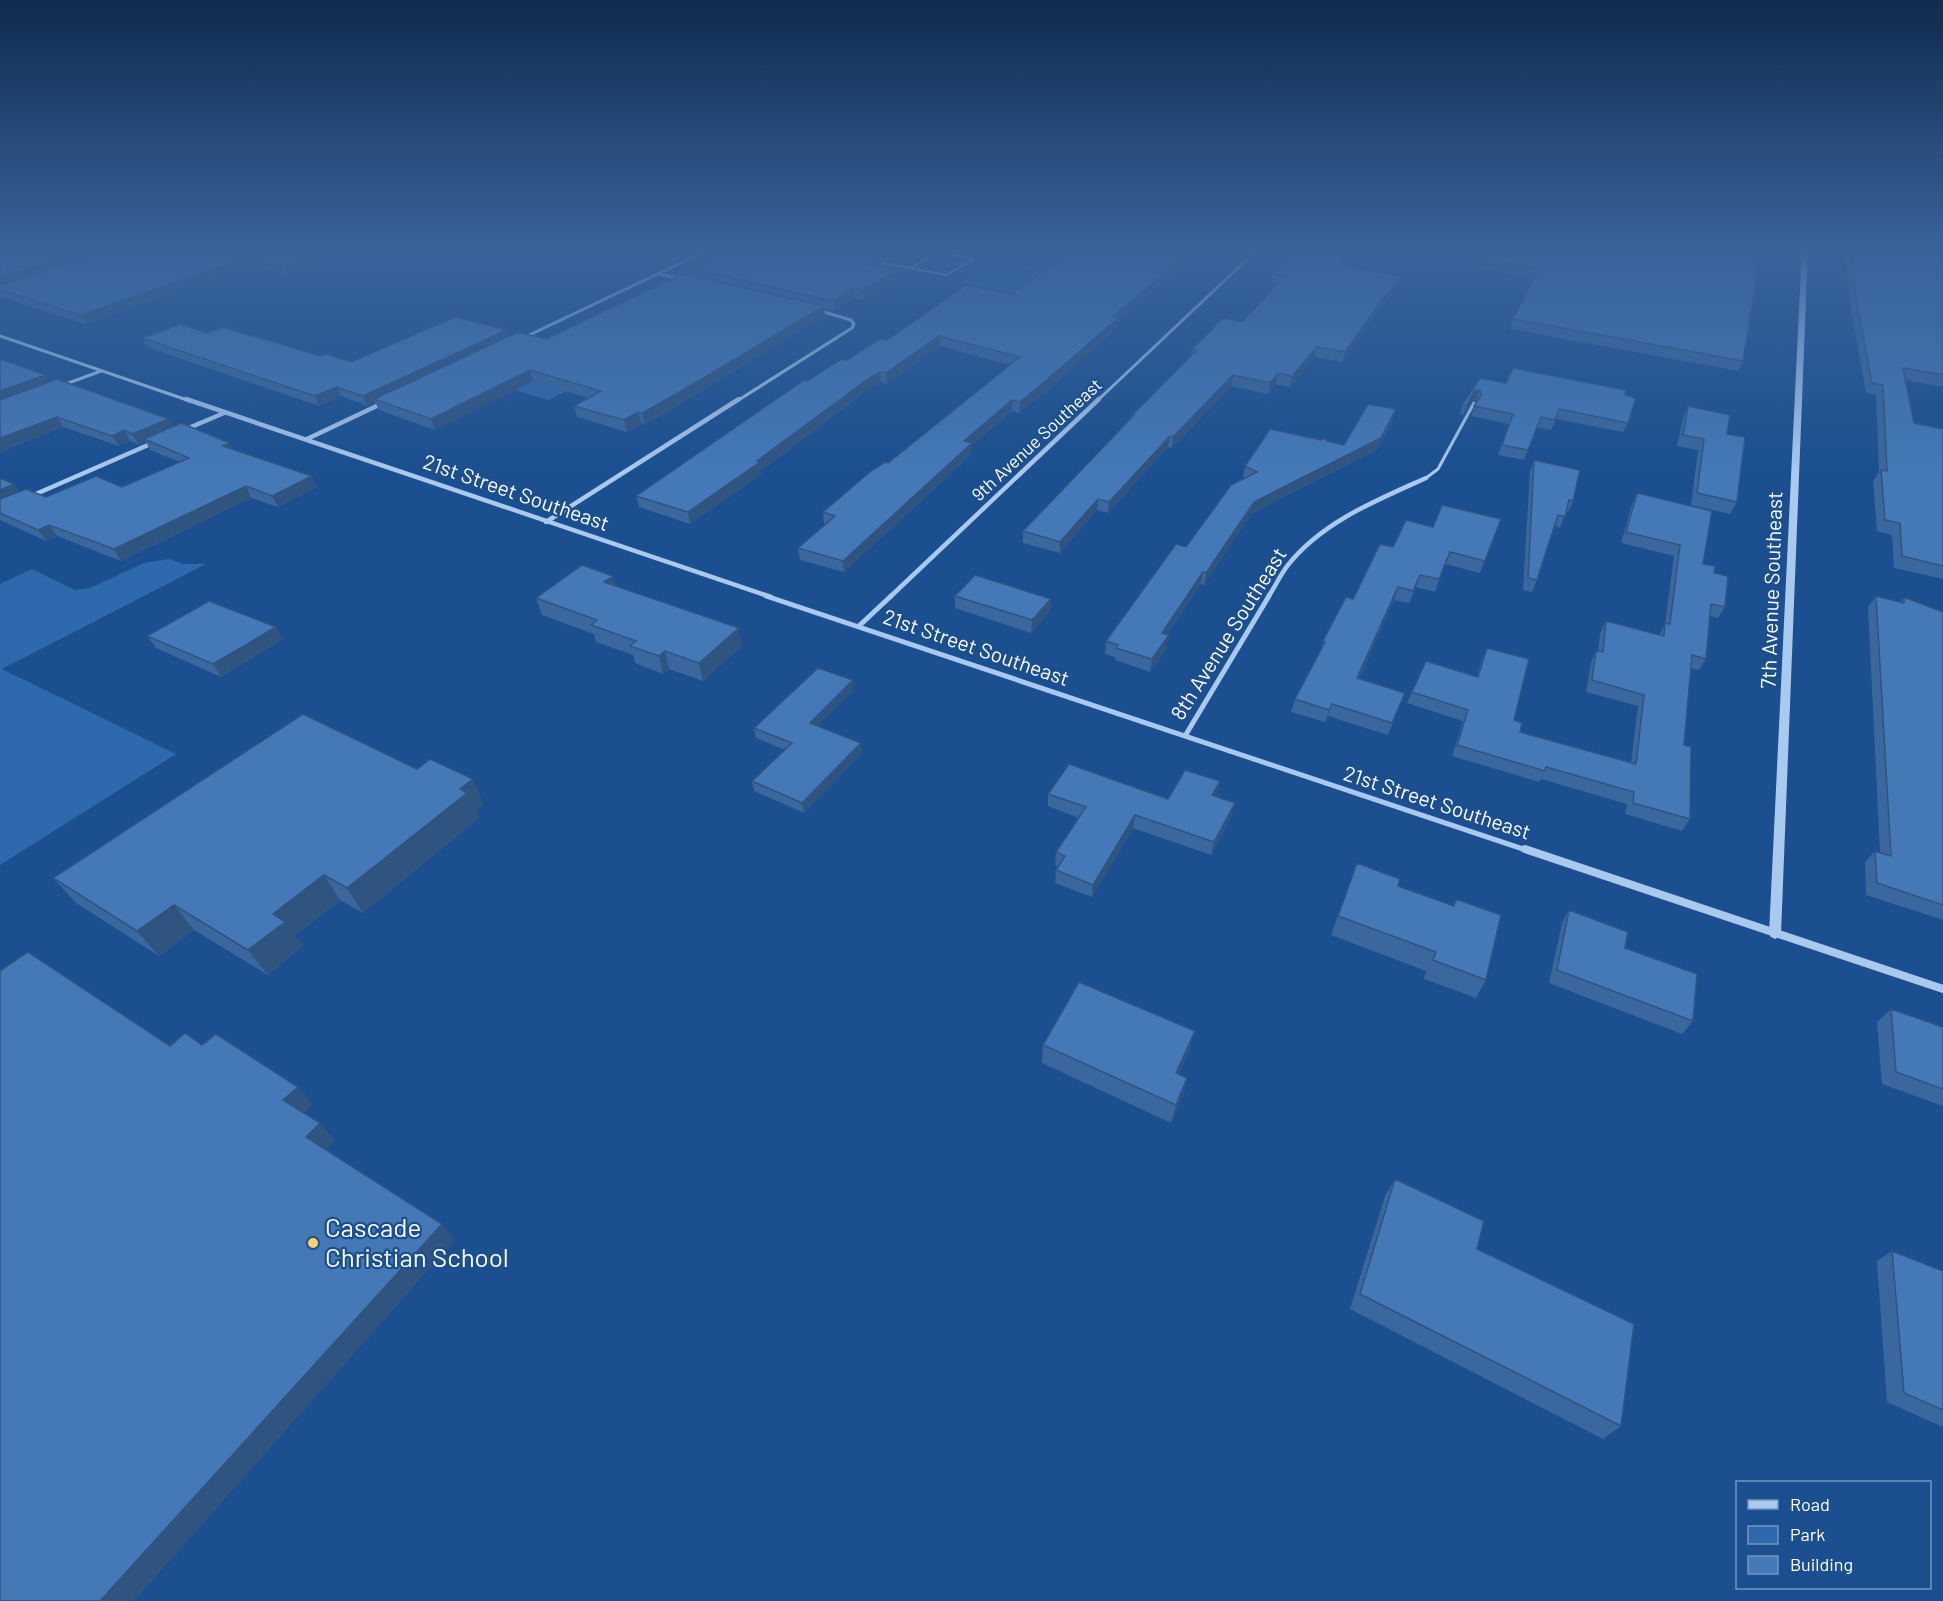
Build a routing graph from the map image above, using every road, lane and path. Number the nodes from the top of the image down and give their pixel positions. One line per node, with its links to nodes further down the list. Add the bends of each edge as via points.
1 (554, 323): 6 (street)
2 (852, 323): 17 (street, via 847,333)
3 (1180, 323): 18 (street, 9th Avenue Southeast)
4 (1802, 323): 20 (street, 7th Avenue Southeast)
5 (0, 336): 7 (street, 21st Street Southeast)
6 (521, 338)
7 (101, 371): 8 (street); 11 (street, 21st Street Southeast)
8 (61, 386)
9 (385, 403): 13 (street)
10 (1474, 403): 15 (lane, via 1438,469)
11 (224, 412): 12 (street); 13 (street, 21st Street Southeast)
12 (182, 431)
13 (307, 439): 17 (street, 21st Street Southeast)
14 (160, 440): 16 (street)
15 (1426, 477): 19 (street, 8th Avenue Southeast, via 1332,525 1300,550)
16 (21, 500)
17 (546, 522): 18 (street, 21st Street Southeast)
18 (859, 626): 19 (street, 21st Street Southeast)
19 (1185, 736): 20 (street, 21st Street Southeast)
20 (1775, 934): 21 (street, 21st Street Southeast)
21 (1943, 989)

